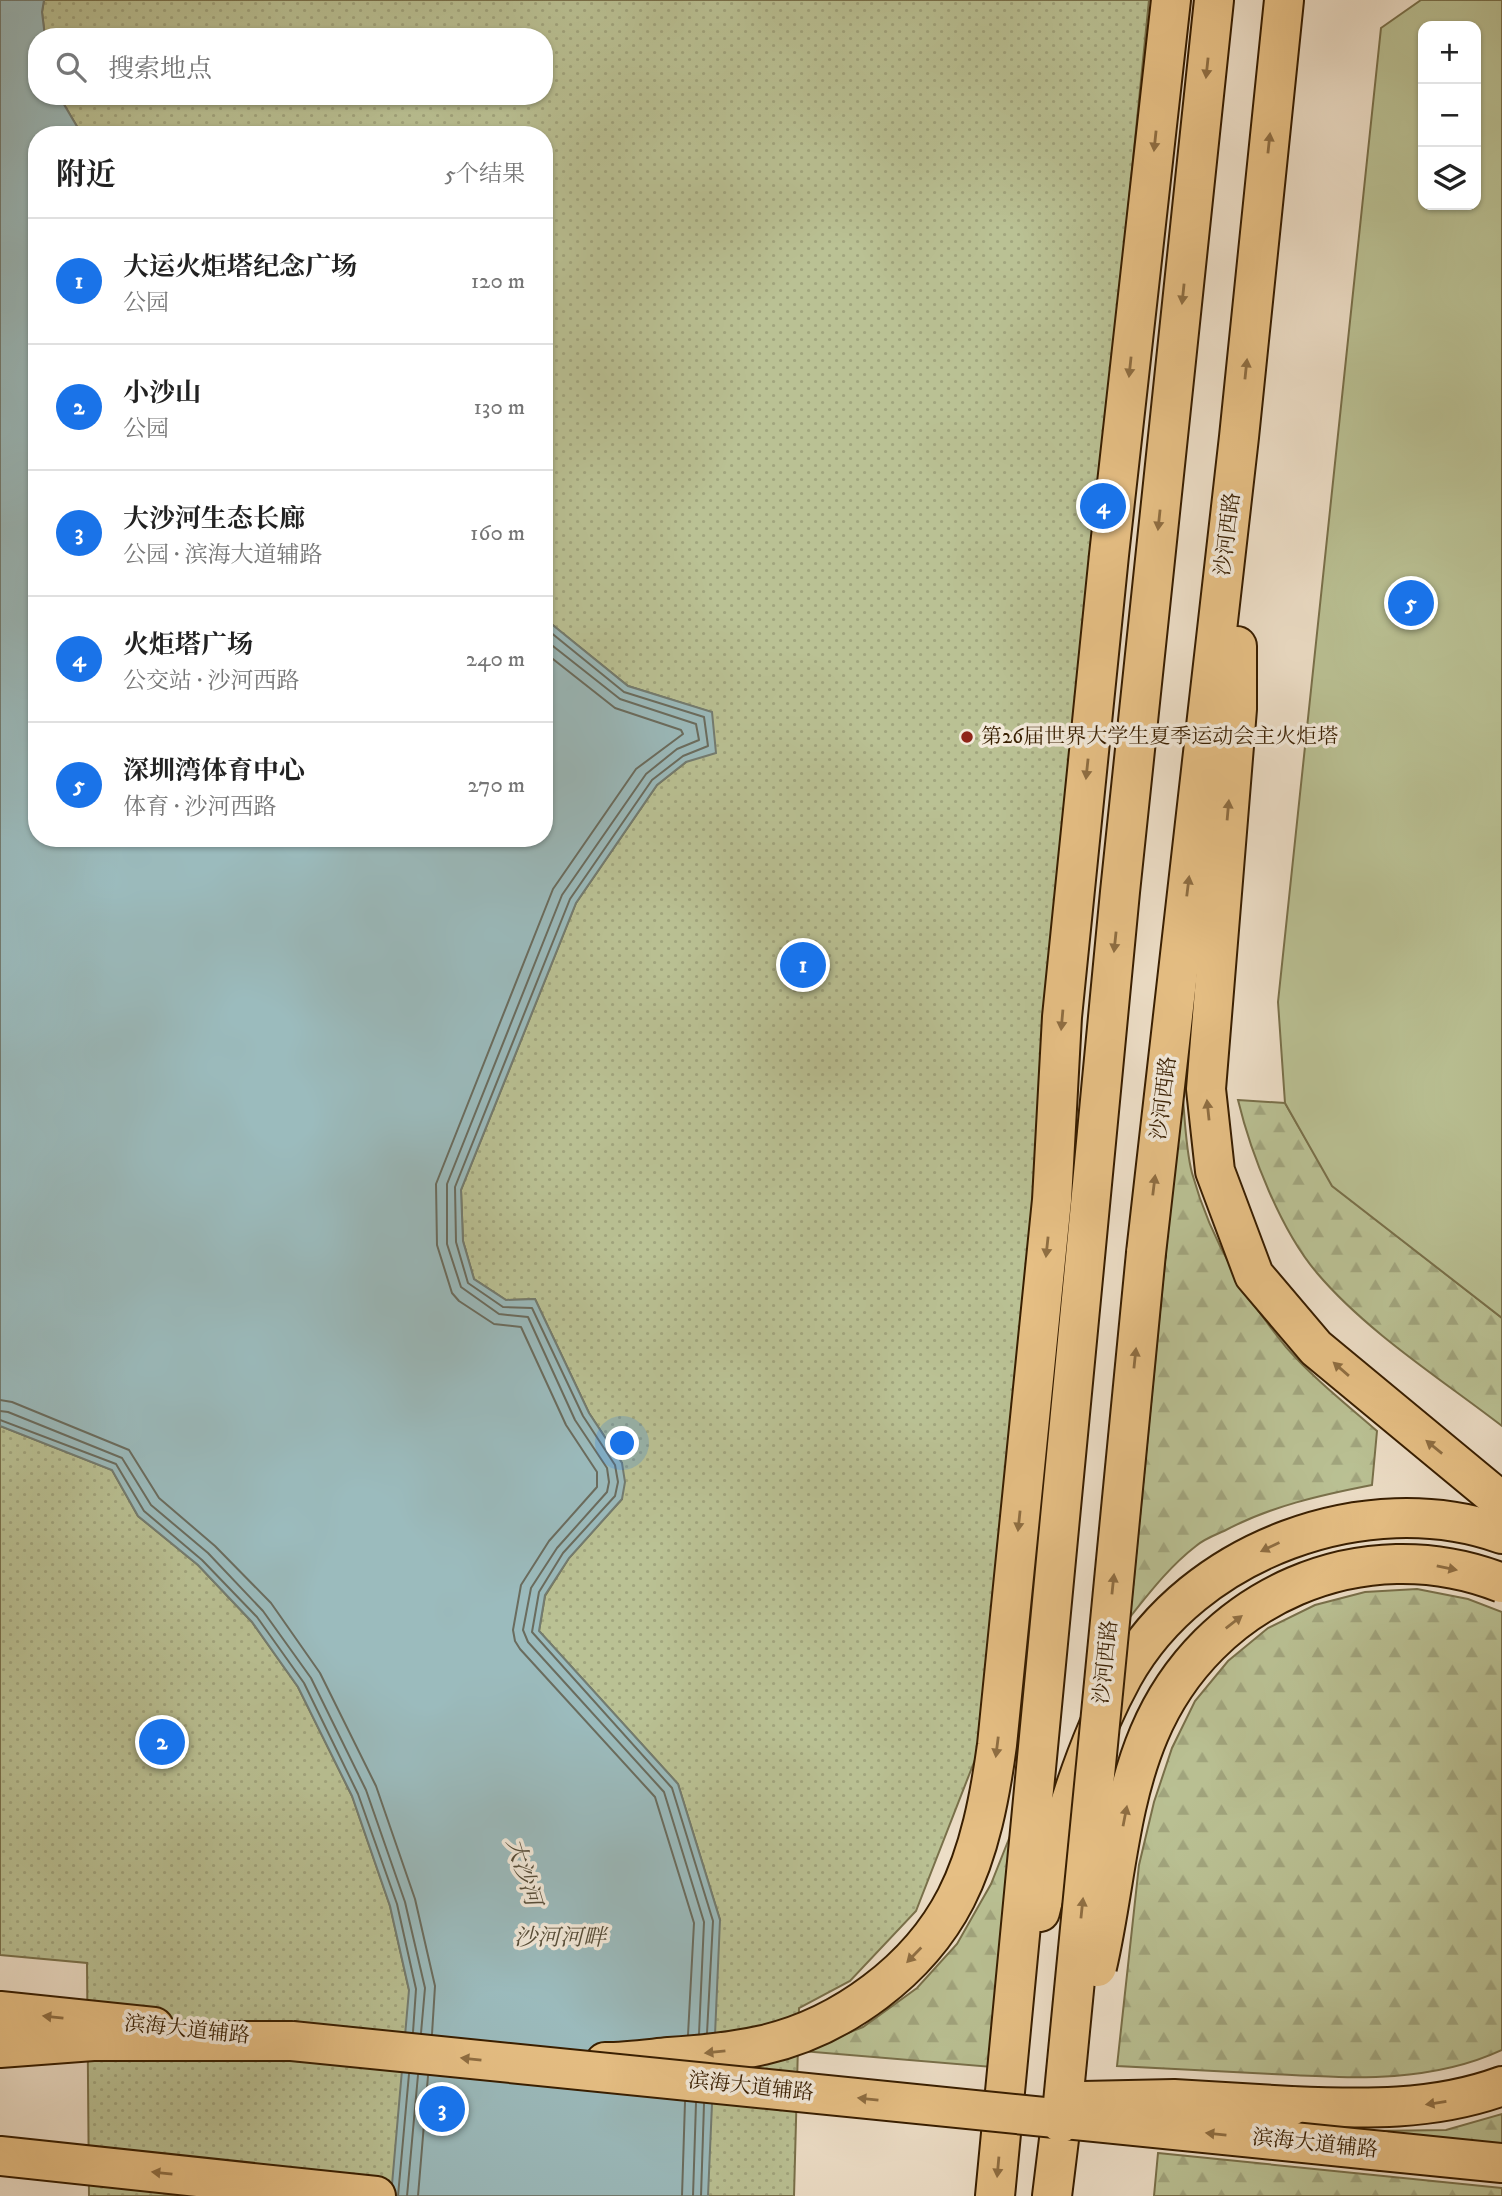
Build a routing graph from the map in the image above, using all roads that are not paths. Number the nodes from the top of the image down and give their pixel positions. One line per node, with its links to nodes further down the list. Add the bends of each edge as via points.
1 (1171, 0): 7 (main road, one-way to 7)
2 (1214, 0): 8 (main road, one-way to 8)
3 (1284, 0): 5 (main road, 沙河西路)
4 (1300, 0): 5 (main road)
5 (1279, 45): 6 (main road, 沙河西路, one-way to 5)
6 (1239, 437): 9 (main road, one-way to 6, via 1316,1348 1255,1275 1215,1171 1206,1089 1237,709); 19 (main road, 沙河西路, one-way to 6, bridge, via 1146,1253)
7 (1109, 555): 8 (main road); 15 (main road, one-way to 15, bridge, via 1062,1017 1052,1200 992,1783 957,1897 919,1951 883,1984 834,2018 801,2033 765,2045 678,2057)
8 (1120, 892): 17 (main road, one-way to 17)
9 (1489, 1491)
10 (1502, 1534): 17 (main road, one-way to 17, via 1449,1521 1393,1518 1335,1525 1278,1543 1225,1571 1178,1607 1152,1636 1124,1675 1096,1734 1052,1863)
11 (1502, 1583): 19 (main road, one-way to 11, bridge, via 1103,1943 1133,1777 1168,1695 1202,1651 1234,1621 1275,1595 1345,1569 1432,1565)
12 (0, 2011): 13 (main road, 滨海大道辅路, one-way to 12)
13 (292, 2041): 14 (main road, via 93,2041); 15 (main road, 滨海大道辅路, one-way to 13, bridge)
14 (0, 2048)
15 (509, 2062): 18 (main road, 滨海大道辅路, one-way to 15, bridge)
16 (1502, 2086): 18 (main road, one-way to 18, bridge, via 1472,2097 1416,2106 1357,2109 1136,2099)
17 (1005, 2089): 23 (main road, one-way to 23)
18 (914, 2104): 21 (main road, 滨海大道辅路, one-way to 18, bridge)
19 (1060, 2123): 24 (main road, 沙河西路)
20 (0, 2156): 22 (main road, one-way to 20)
21 (1502, 2163)
22 (376, 2196)
23 (995, 2196)
24 (1052, 2196)

